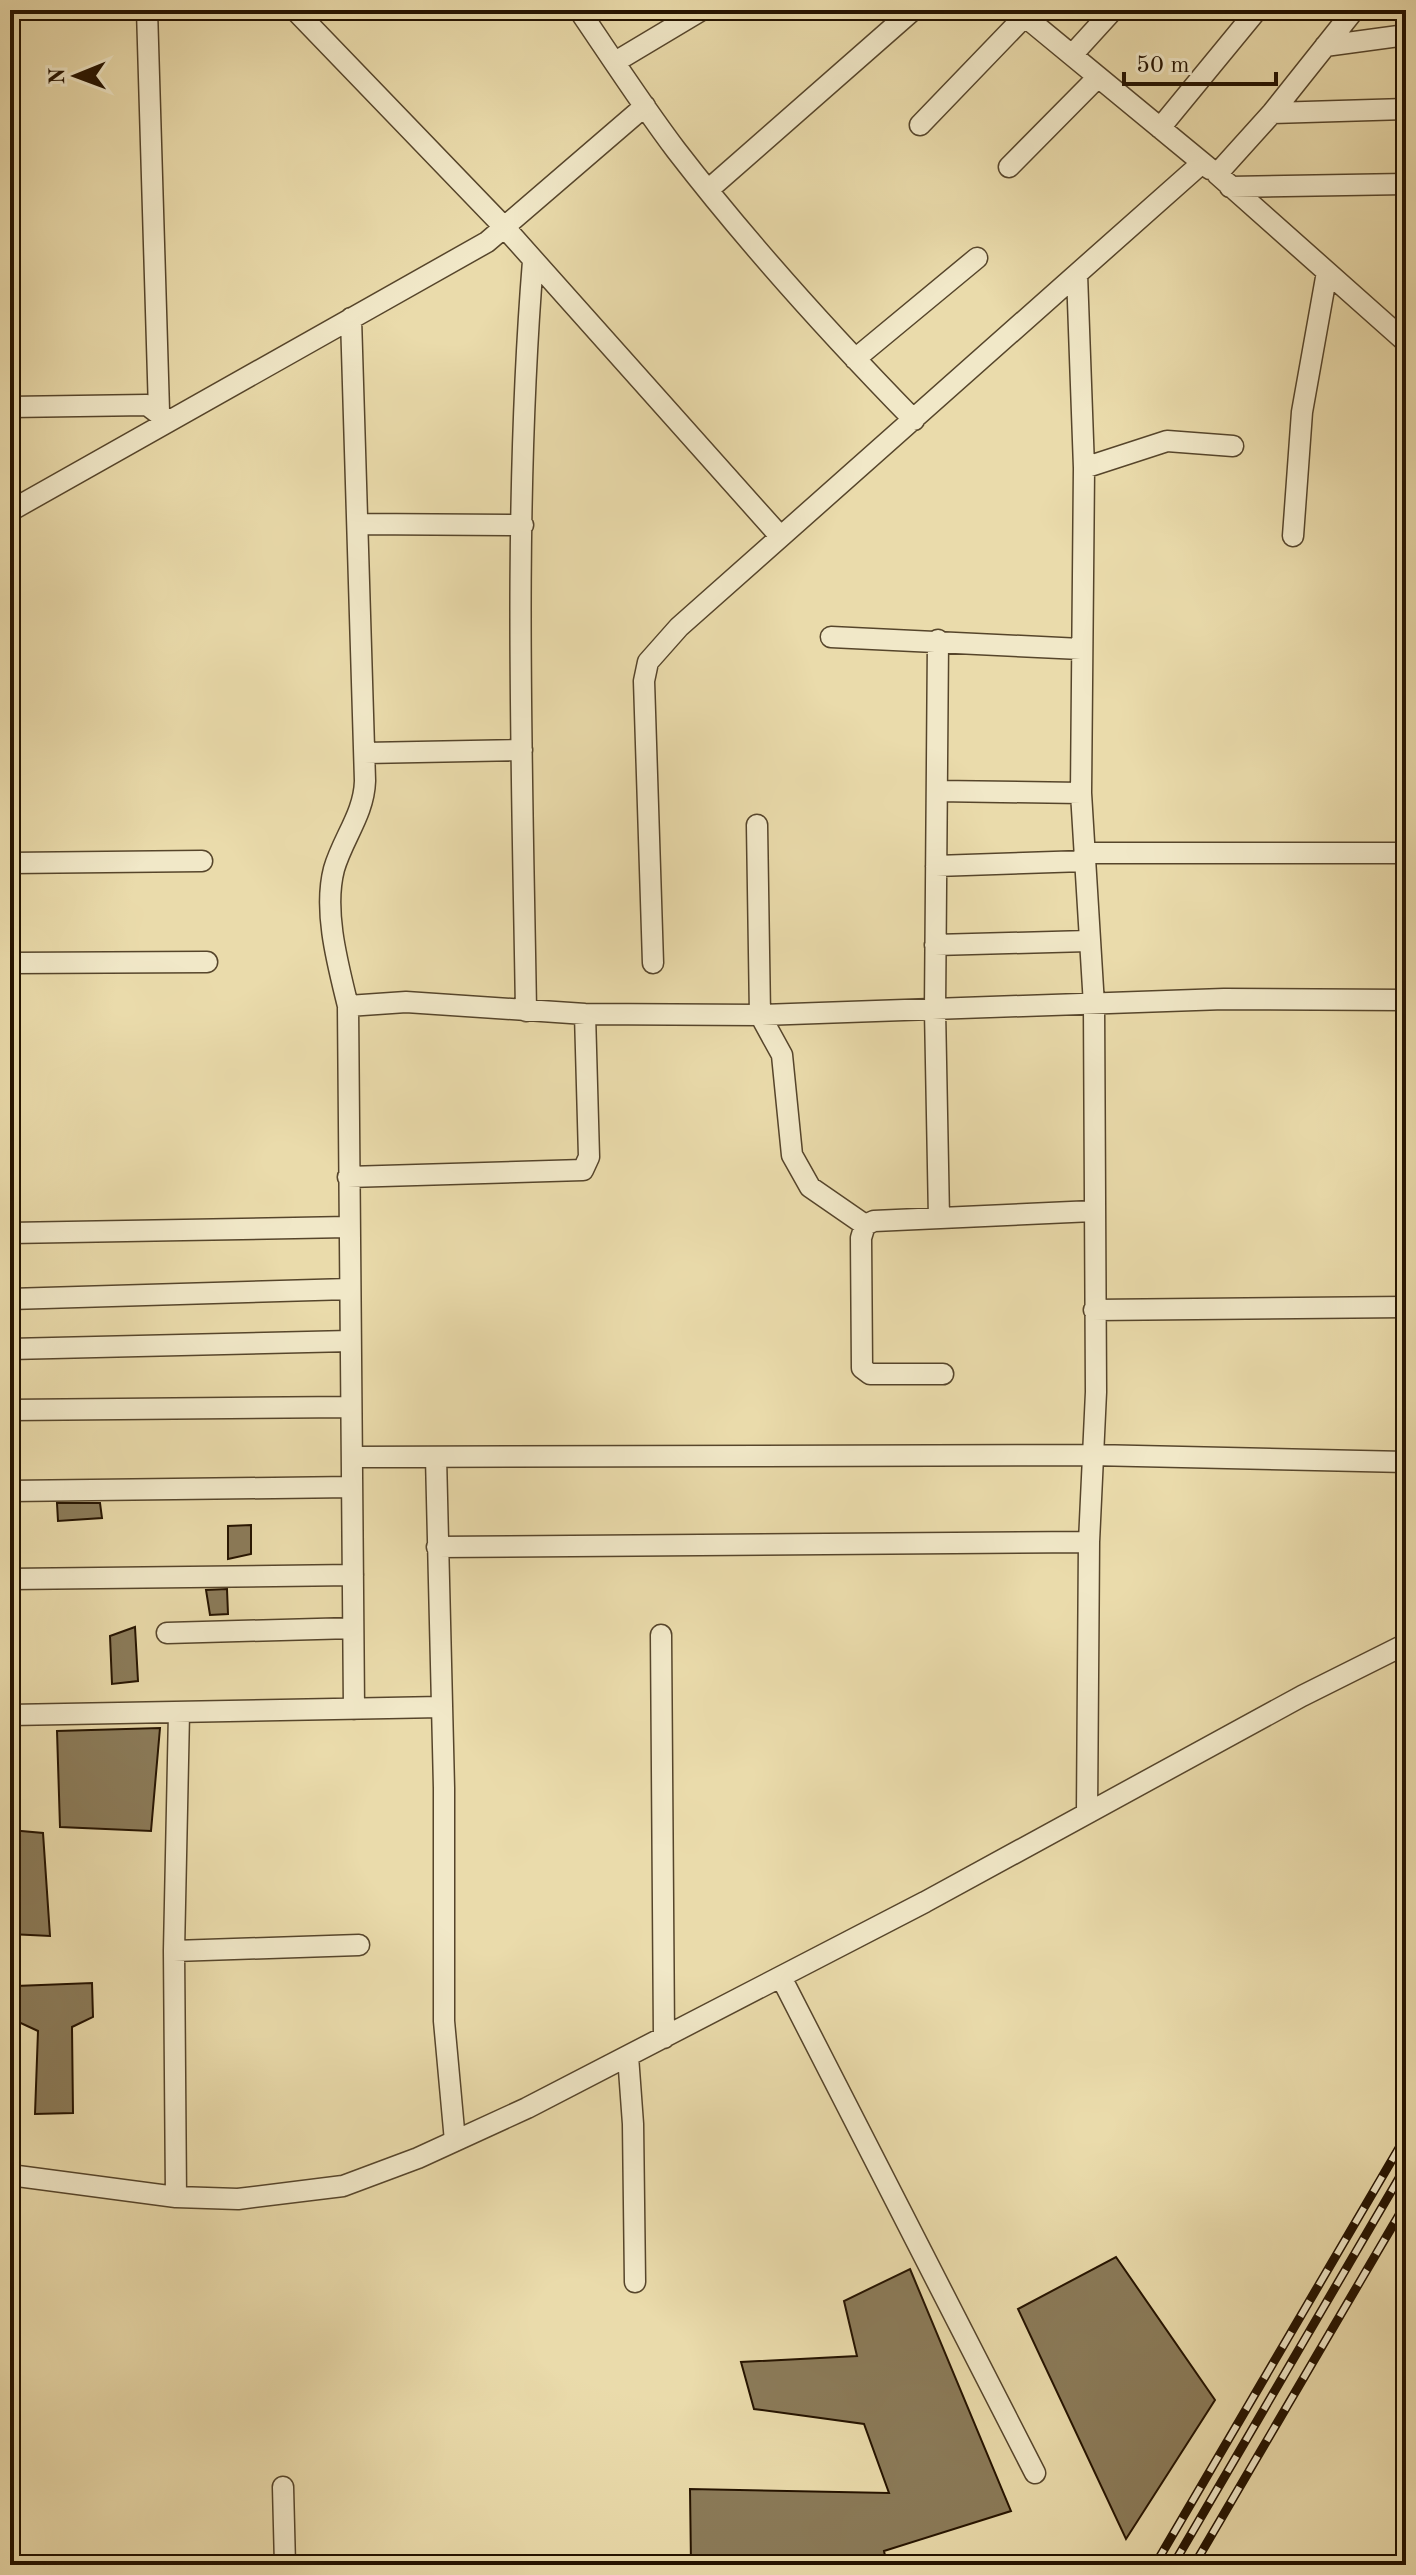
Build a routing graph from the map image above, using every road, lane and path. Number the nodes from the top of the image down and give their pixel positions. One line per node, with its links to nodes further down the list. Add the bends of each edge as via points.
1 (147, 10): 33 (street)
2 (295, 10): 24 (street)
3 (579, 10): 13 (street)
4 (702, 10): 13 (street)
5 (913, 10): 23 (street)
6 (1113, 10): 12 (street)
7 (1257, 10): 19 (street)
8 (1354, 10): 11 (street)
9 (1021, 13): 12 (street); 18 (street)
10 (1406, 35): 11 (street)
11 (1325, 46): 17 (street)
12 (1072, 55): 14 (street)
13 (615, 62): 15 (street)
14 (1098, 77): 19 (street); 20 (street)
15 (645, 106): 23 (street); 24 (street)
16 (1406, 109): 17 (street)
17 (1272, 113): 21 (street)
18 (920, 125)
19 (1160, 128): 21 (street)
20 (1009, 167)
21 (1216, 175): 22 (street); 27 (street); 28 (street)
22 (1406, 184)
23 (708, 190): 31 (street, via 796,298)
24 (506, 229): 26 (street); 29 (street)
25 (977, 258): 31 (street)
26 (533, 261): 39 (street); 40 (street)
27 (1327, 272): 30 (street); 41 (street, via 1302,412)
28 (1077, 274): 34 (street); 36 (street)
29 (351, 318): 33 (street); 38 (street)
30 (1406, 342)
31 (855, 359): 34 (street)
32 (10, 407): 33 (street, via 134,405)
33 (163, 416): 37 (street)
34 (914, 420): 40 (street)
35 (1233, 446): 36 (street, via 1167,441)
36 (1084, 468): 44 (street)
37 (10, 511)
38 (358, 524): 39 (street); 46 (street)
39 (523, 525): 45 (street)
40 (779, 535): 59 (street, via 659,648 645,670)
41 (1293, 536)
42 (831, 637): 43 (street)
43 (938, 640): 44 (street); 47 (street)
44 (1081, 649): 48 (street)
45 (522, 750): 46 (street); 64 (street)
46 (365, 753): 62 (street, via 365,796 331,885)
47 (937, 791): 48 (street); 54 (street)
48 (1081, 793): 51 (street)
49 (757, 825): 66 (street)
50 (1406, 853): 51 (street, via 1264,850)
51 (1084, 857): 54 (street); 55 (street)
52 (202, 861): 53 (street)
53 (10, 863)
54 (936, 866): 56 (street)
55 (1088, 941): 56 (street); 61 (street)
56 (935, 945): 63 (street)
57 (207, 962): 58 (street)
58 (10, 963)
59 (653, 963)
60 (1406, 1000): 61 (street)
61 (1094, 1005): 63 (street); 68 (street)
62 (348, 1006): 64 (street, via 416,1002); 67 (street)
63 (935, 1010): 66 (street); 69 (street)
64 (526, 1011): 65 (street)
65 (585, 1014): 66 (street); 67 (street, via 589,1157 583,1170)
66 (760, 1015): 70 (street, via 782,1055 792,1155 801,1175 828,1202)
67 (348, 1177): 71 (street)
68 (1093, 1211): 69 (street); 76 (street)
69 (939, 1218): 70 (street)
70 (865, 1225): 79 (street, via 862,1368 870,1374)
71 (348, 1227): 72 (street); 73 (street)
72 (10, 1233)
73 (349, 1289): 74 (street); 77 (street)
74 (10, 1299)
75 (1406, 1307): 76 (street)
76 (1094, 1310): 82 (street)
77 (350, 1341): 78 (street); 80 (street)
78 (10, 1349)
79 (943, 1374)
80 (351, 1407): 81 (street); 83 (street)
81 (10, 1410)
82 (1092, 1455): 84 (street); 85 (street); 88 (street)
83 (352, 1457): 84 (street); 86 (street)
84 (436, 1457): 89 (street)
85 (1406, 1462)
86 (352, 1487): 87 (street); 90 (street)
87 (10, 1491)
88 (1089, 1542): 89 (street); 100 (street)
89 (437, 1547): 96 (street)
90 (353, 1575): 91 (street); 92 (street)
91 (10, 1579)
92 (353, 1628): 93 (street); 97 (street)
93 (167, 1633)
94 (661, 1635): 104 (street)
95 (1406, 1644): 100 (street)
96 (441, 1707): 97 (street); 106 (street, via 444,2021)
97 (354, 1709): 98 (street)
98 (179, 1713): 99 (street); 102 (street)
99 (10, 1715)
100 (1087, 1813): 103 (street)
101 (359, 1945): 102 (street)
102 (174, 1951): 108 (street)
103 (781, 1977): 104 (street); 110 (street)
104 (664, 2038): 105 (street)
105 (628, 2056): 106 (street); 109 (street)
106 (455, 2141): 108 (street, via 343,2186 238,2199)
107 (10, 2175): 108 (street)
108 (176, 2197)
109 (635, 2282)
110 (1035, 2473)
111 (283, 2487): 112 (street)
112 (285, 2565)

